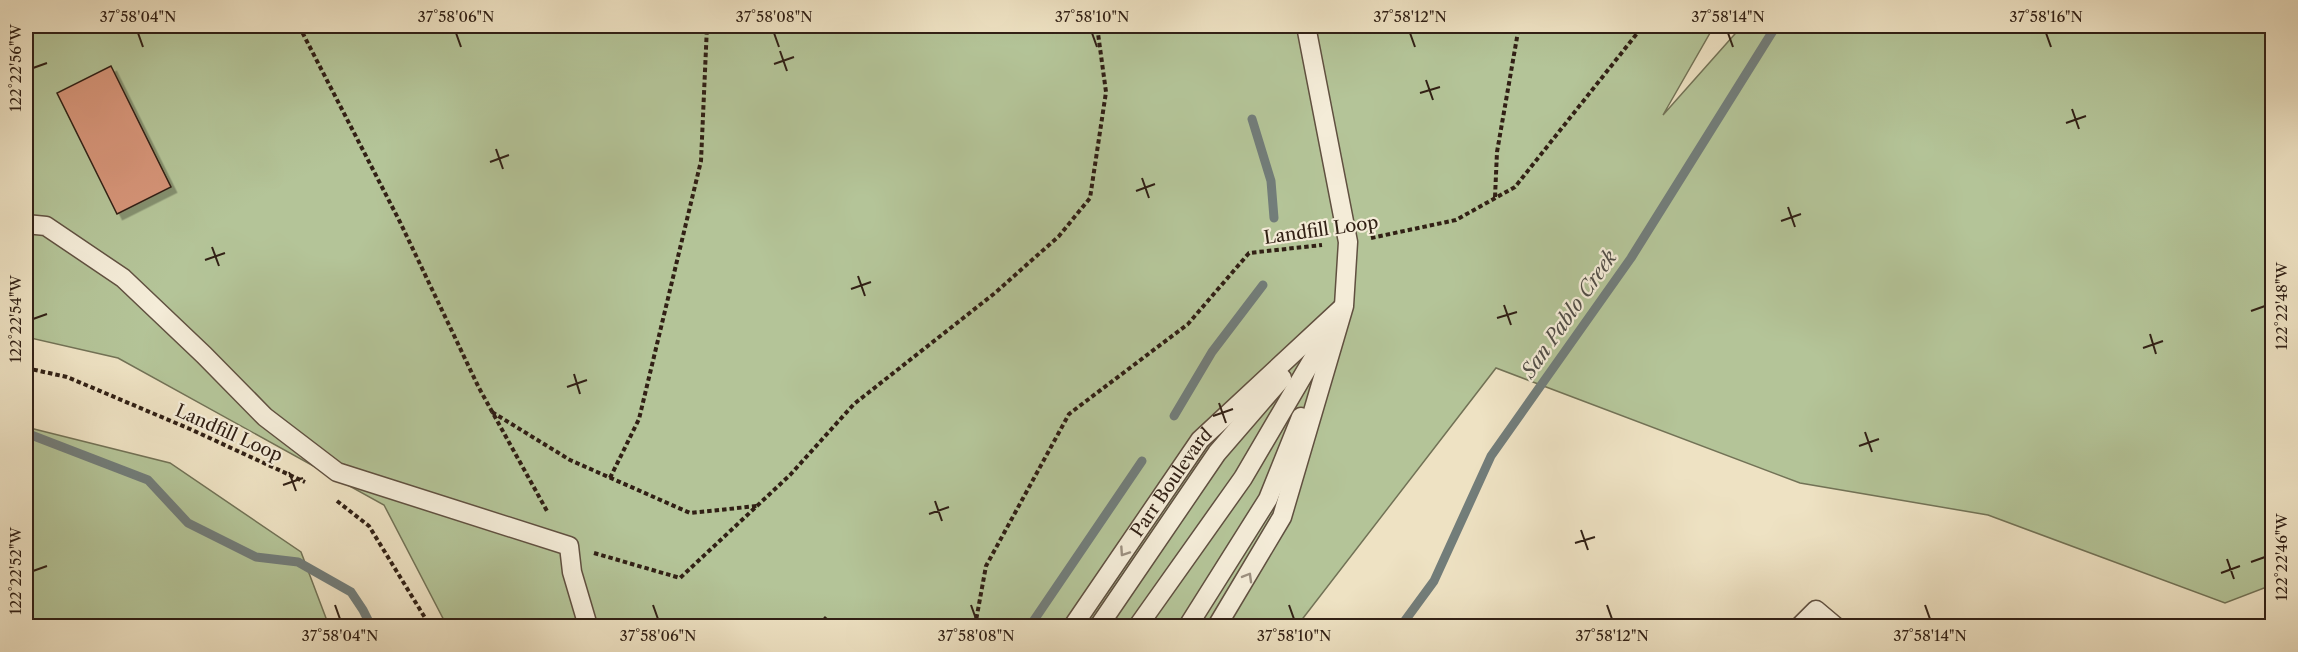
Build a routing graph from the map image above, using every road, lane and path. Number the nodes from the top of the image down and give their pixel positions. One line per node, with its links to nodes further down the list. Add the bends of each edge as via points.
1 (299, 26): 12 (path)
2 (707, 26): 13 (path, via 701,160 639,419)
3 (1097, 26): 16 (path, via 1106,92 1090,198 1059,236 995,293 854,404)
4 (1306, 26): 9 (lane)
5 (1519, 26): 7 (path, via 1497,152)
6 (1642, 26): 7 (path, Landfill Loop, via 1515,187)
7 (1495, 198): 9 (path, Landfill Loop, via 1456,220)
8 (26, 224): 17 (lane, via 46,226 123,278 265,417 337,472)
9 (1348, 242): 10 (lane); 20 (path, Landfill Loop, via 1249,253 1188,324 1069,414 986,566)
10 (1344, 306): 21 (lane, Parr Boulevard, one-way to 21, via 1200,441); 22 (lane, via 1217,453); 23 (lane, via 1243,477); 24 (lane, via 1268,499); 25 (lane, one-way to 10, via 1282,517)
11 (26, 368): 14 (path, Landfill Loop, via 67,377)
12 (492, 411): 13 (path, via 570,460); 17 (path)
13 (610, 478): 16 (path, via 690,513)
14 (312, 485)
15 (331, 497): 18 (path, via 369,526)
16 (757, 506): 17 (path, via 680,578)
17 (569, 546): 19 (lane, via 572,572)
18 (430, 627)
19 (588, 627)
20 (975, 627)
21 (1073, 627)
22 (1099, 627)
23 (1138, 627)
24 (1188, 627)
25 (1217, 627)
26 (1800, 627): 27 (lane, via 1816,610)
27 (1835, 627)

